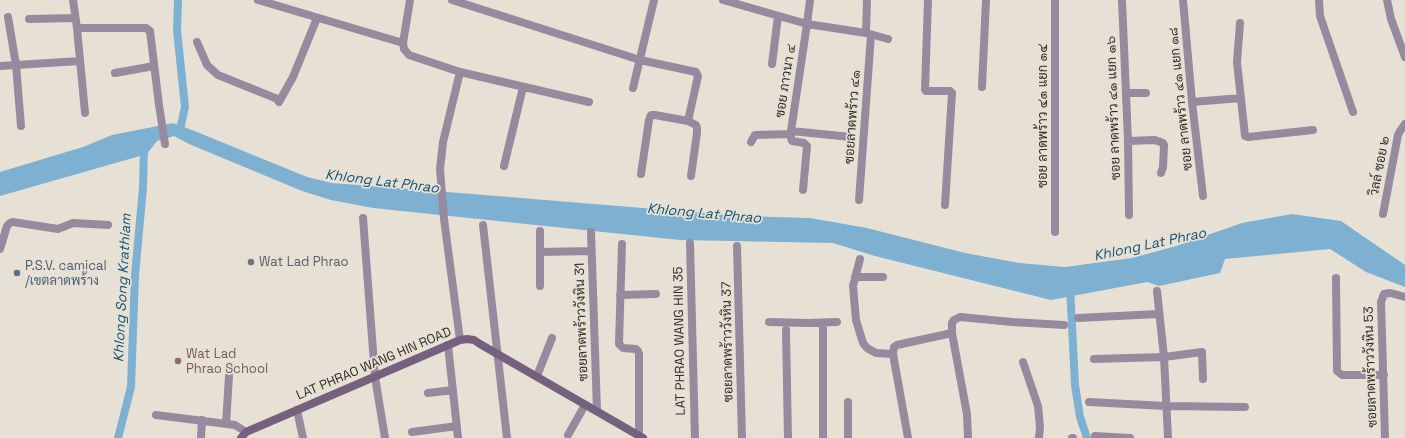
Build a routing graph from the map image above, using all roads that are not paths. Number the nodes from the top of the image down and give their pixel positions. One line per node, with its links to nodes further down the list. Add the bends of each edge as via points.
1 (73, 0): 18 (street)
2 (258, 0): 19 (street)
3 (410, 0): 27 (street)
4 (452, 0): 29 (street)
5 (654, 0): 29 (street)
6 (723, 0): 16 (street)
7 (810, 0): 22 (street, ซอย ภาวนา ๔)
8 (867, 0): 24 (street, ซอยลาดพร้าว ๔๑)
9 (928, 0): 63 (street, via 925,90 952,93)
10 (986, 0): 38 (street)
11 (1055, 0): 71 (street, ซอย ลาดพร้าว ๔๑ แยก ๑๔)
12 (1122, 0): 40 (street, ซอย ลาดพร้าว ๔๑ แยก ๑๖)
13 (1183, 0): 44 (street, ซอย ลาดพร้าว ๔๑ แยก ๑๘)
14 (1319, 0): 45 (street, via 1320,16)
15 (1387, 0): 28 (street)
16 (778, 16): 22 (street); 31 (street)
17 (8, 17): 32 (street)
18 (75, 18): 20 (street); 23 (street)
19 (317, 18): 26 (street, via 294,77 280,101 218,75 207,65); 27 (street)
20 (29, 19)
21 (1240, 23): 42 (street, via 1237,62)
22 (807, 24): 24 (street); 51 (street, ซอย ภาวนา ๔)
23 (77, 28): 30 (street); 34 (street, via 146,28 150,31)
24 (868, 34): 25 (street); 62 (street, ซอยลาดพร้าว ๔๑)
25 (888, 38)
26 (197, 42)
27 (403, 43): 35 (street, via 409,55)
28 (1405, 57)
29 (640, 60): 39 (street); 47 (street, via 697,73)
30 (80, 61): 32 (street); 46 (street)
31 (772, 64)
32 (16, 65): 33 (street); 49 (street)
33 (0, 66)
34 (154, 66): 36 (street); 55 (street)
35 (460, 72): 37 (street); 96 (street, via 443,142 440,169)
36 (115, 73)
37 (523, 87): 43 (street); 56 (street)
38 (982, 87)
39 (633, 88)
40 (1126, 93): 41 (street); 53 (street, ซอย ลาดพร้าว ๔๑ แยก ๑๖)
41 (1146, 93)
42 (1241, 98): 44 (street); 50 (street, via 1246,137)
43 (589, 102)
44 (1192, 102): 61 (street, ซอย ลาดพร้าว ๔๑ แยก ๑๘)
45 (1353, 112)
46 (85, 113)
47 (688, 121): 58 (street, via 651,115); 59 (street, via 697,128)
48 (1405, 124): 64 (street, วิลล์ ซอย ๒, via 1398,135)
49 (21, 126)
50 (1313, 130)
51 (791, 133): 52 (street, ซอย ภาวนา ๔); 54 (street, via 755,135); 60 (street, via 792,141 807,146)
52 (851, 137)
53 (1128, 141): 57 (street, via 1155,140 1163,143); 65 (street, ซอย ลาดพร้าว ๔๑ แยก ๑๖)
54 (751, 142)
55 (165, 144)
56 (504, 166)
57 (1161, 173)
58 (641, 174)
59 (691, 176)
60 (803, 190)
61 (1203, 196)
62 (859, 200)
63 (945, 205)
64 (1383, 214)
65 (1129, 215)
66 (363, 218): 105 (street)
67 (483, 224): 98 (street)
68 (108, 225): 75 (street, via 73,223 58,229 13,222 7,226)
69 (540, 231): 76 (street)
70 (591, 232): 77 (street, ซอยลาดพร้าววังหิน 31)
71 (1055, 232)
72 (690, 243): 131 (street, LAT PHRAO WANG HIN 35)
73 (622, 244): 85 (street)
74 (738, 246): 132 (street, ซอยลาดพร้าววังหิน 37)
75 (0, 249)
76 (540, 252): 77 (street); 82 (street)
77 (591, 252): 116 (street, ซอยลาดพร้าววังหิน 31)
78 (860, 259): 79 (street)
79 (855, 277): 80 (street); 99 (street, via 853,286 856,320 863,343 876,353)
80 (883, 277)
81 (1336, 278): 103 (street, via 1337,371 1342,375)
82 (540, 286)
83 (1157, 291): 87 (street)
84 (656, 294): 85 (street)
85 (620, 295): 125 (street, via 619,344 623,348 636,349 639,354)
86 (1405, 297): 103 (street, ซอยลาดพร้าววังหิน 53, via 1390,293 1382,297)
87 (1158, 314): 88 (street); 100 (street)
88 (1078, 318)
89 (769, 322): 91 (street)
90 (838, 322): 91 (street)
91 (823, 323): 134 (street)
92 (1064, 325): 94 (street, via 960,317 952,323)
93 (786, 330): 133 (street)
94 (952, 333): 99 (street, via 897,345); 137 (street, via 967,414)
95 (552, 338): 106 (street)
96 (460, 340): 97 (main road, LAT PHRAO WANG HIN ROAD); 98 (main road, LAT PHRAO WANG HIN ROAD, via 474,340)
97 (448, 345): 105 (main road, LAT PHRAO WANG HIN ROAD); 108 (street)
98 (498, 354): 106 (main road, LAT PHRAO WANG HIN ROAD); 130 (street)
99 (893, 354): 136 (street)
100 (1164, 357): 101 (street); 107 (street, via 1202,352); 113 (street)
101 (1094, 359)
102 (1023, 362): 138 (street, via 1038,406)
103 (1384, 375): 141 (street, ซอยลาดพร้าววังหิน 53)
104 (229, 376): 119 (street)
105 (374, 376): 115 (main road, LAT PHRAO WANG HIN ROAD); 128 (street)
106 (537, 376): 112 (main road, LAT PHRAO WANG HIN ROAD)
107 (1203, 379)
108 (453, 390): 109 (street); 120 (street)
109 (428, 393)
110 (848, 402): 135 (street)
111 (1089, 402): 113 (street)
112 (585, 405): 116 (main road, LAT PHRAO WANG HIN ROAD); 123 (street)
113 (1166, 406): 114 (street); 140 (street)
114 (1245, 407)
115 (297, 410): 122 (main road, LAT PHRAO WANG HIN ROAD); 127 (street)
116 (597, 412): 125 (main road, LAT PHRAO WANG HIN ROAD)
117 (156, 415): 118 (street)
118 (202, 420): 119 (street); 126 (street)
119 (226, 424): 122 (street, via 235,425)
120 (457, 426): 121 (street); 129 (street)
121 (412, 432)
122 (243, 435)
123 (568, 435)
124 (1095, 436): 139 (street)
125 (640, 437)
126 (201, 438)
127 (303, 438)
128 (385, 438)
129 (458, 438)
130 (506, 438)
131 (695, 438)
132 (742, 438)
133 (788, 438)
134 (823, 438)
135 (848, 438)
136 (908, 438)
137 (968, 438)
138 (1038, 438)
139 (1130, 438)
140 (1168, 438)
141 (1386, 438)

